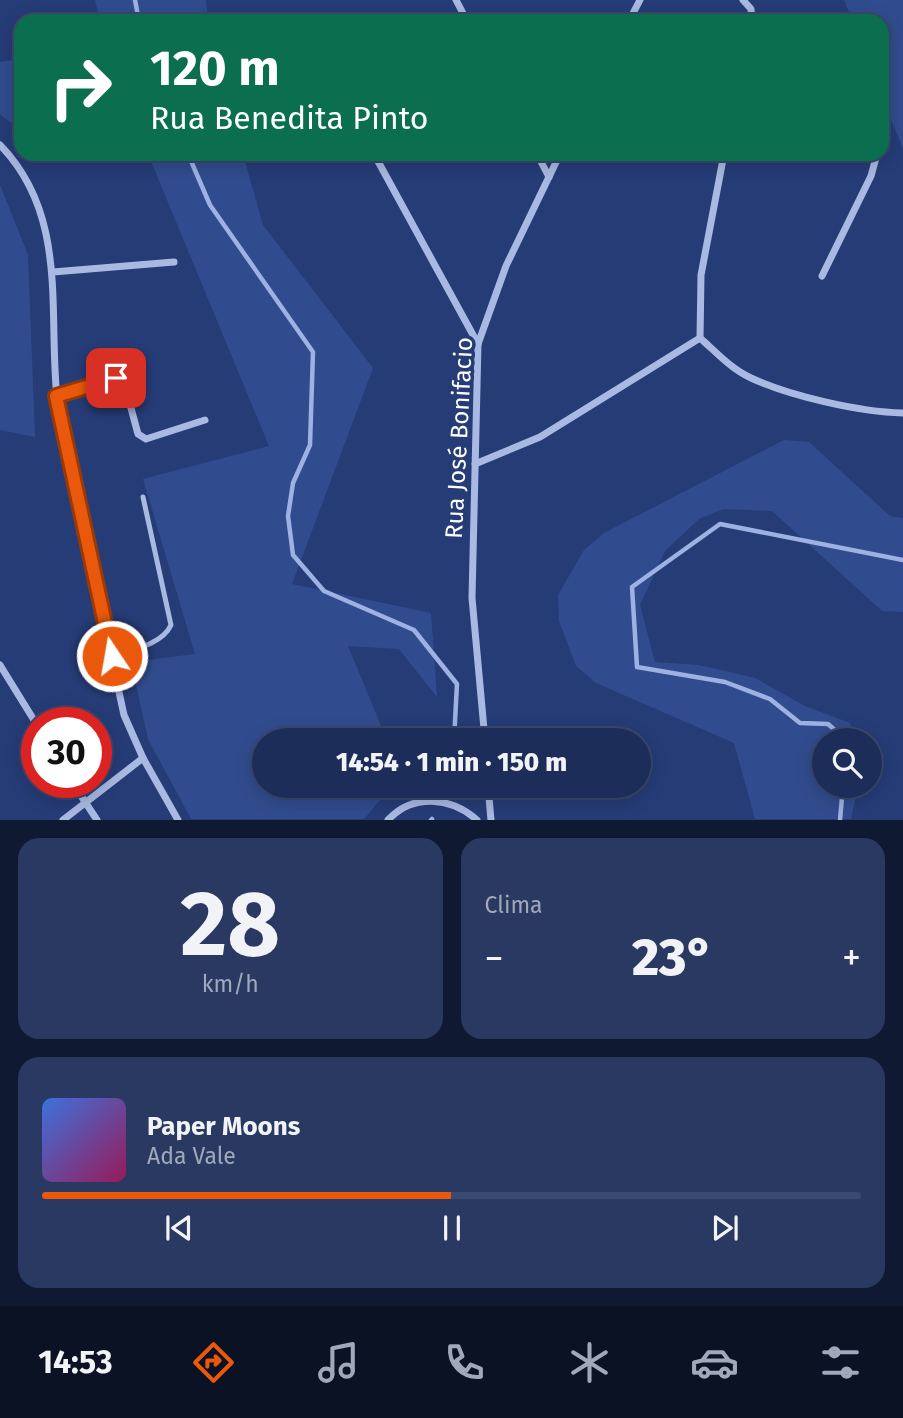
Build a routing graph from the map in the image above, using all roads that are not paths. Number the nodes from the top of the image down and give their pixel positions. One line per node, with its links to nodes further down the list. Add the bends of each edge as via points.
1 (0, 145): 9 (street, via 32,187 49,237)
2 (378, 161): 12 (street)
3 (541, 161): 7 (street)
4 (557, 161): 7 (street, Rua José Bonifacio)
5 (722, 161): 11 (street, via 701,275)
6 (875, 161): 10 (street)
7 (549, 177): 12 (street, Rua José Bonifacio, via 506,266)
8 (174, 262): 9 (street)
9 (53, 272): 13 (street)
10 (822, 276)
11 (700, 338): 14 (street, via 751,378 852,407); 16 (street, via 540,437)
12 (478, 344): 16 (street, Rua José Bonifacio)
13 (56, 396): 15 (street, via 120,379 142,438); 18 (street)
14 (903, 413)
15 (205, 420)
16 (475, 464): 21 (street, Rua José Bonifacio, via 472,598)
17 (142, 497): 18 (lane, via 171,625 154,642)
18 (112, 656): 22 (street, via 124,715)
19 (0, 665): 20 (street)
20 (26, 707)
21 (484, 728)
22 (143, 758): 25 (street); 28 (street)
23 (82, 798): 25 (street)
24 (489, 798): 31 (street)
25 (84, 802): 26 (street); 27 (street)
26 (63, 820)
27 (97, 820)
28 (178, 820)
29 (388, 820): 30 (street, via 405,806 438,800)
30 (477, 820)
31 (491, 820)

